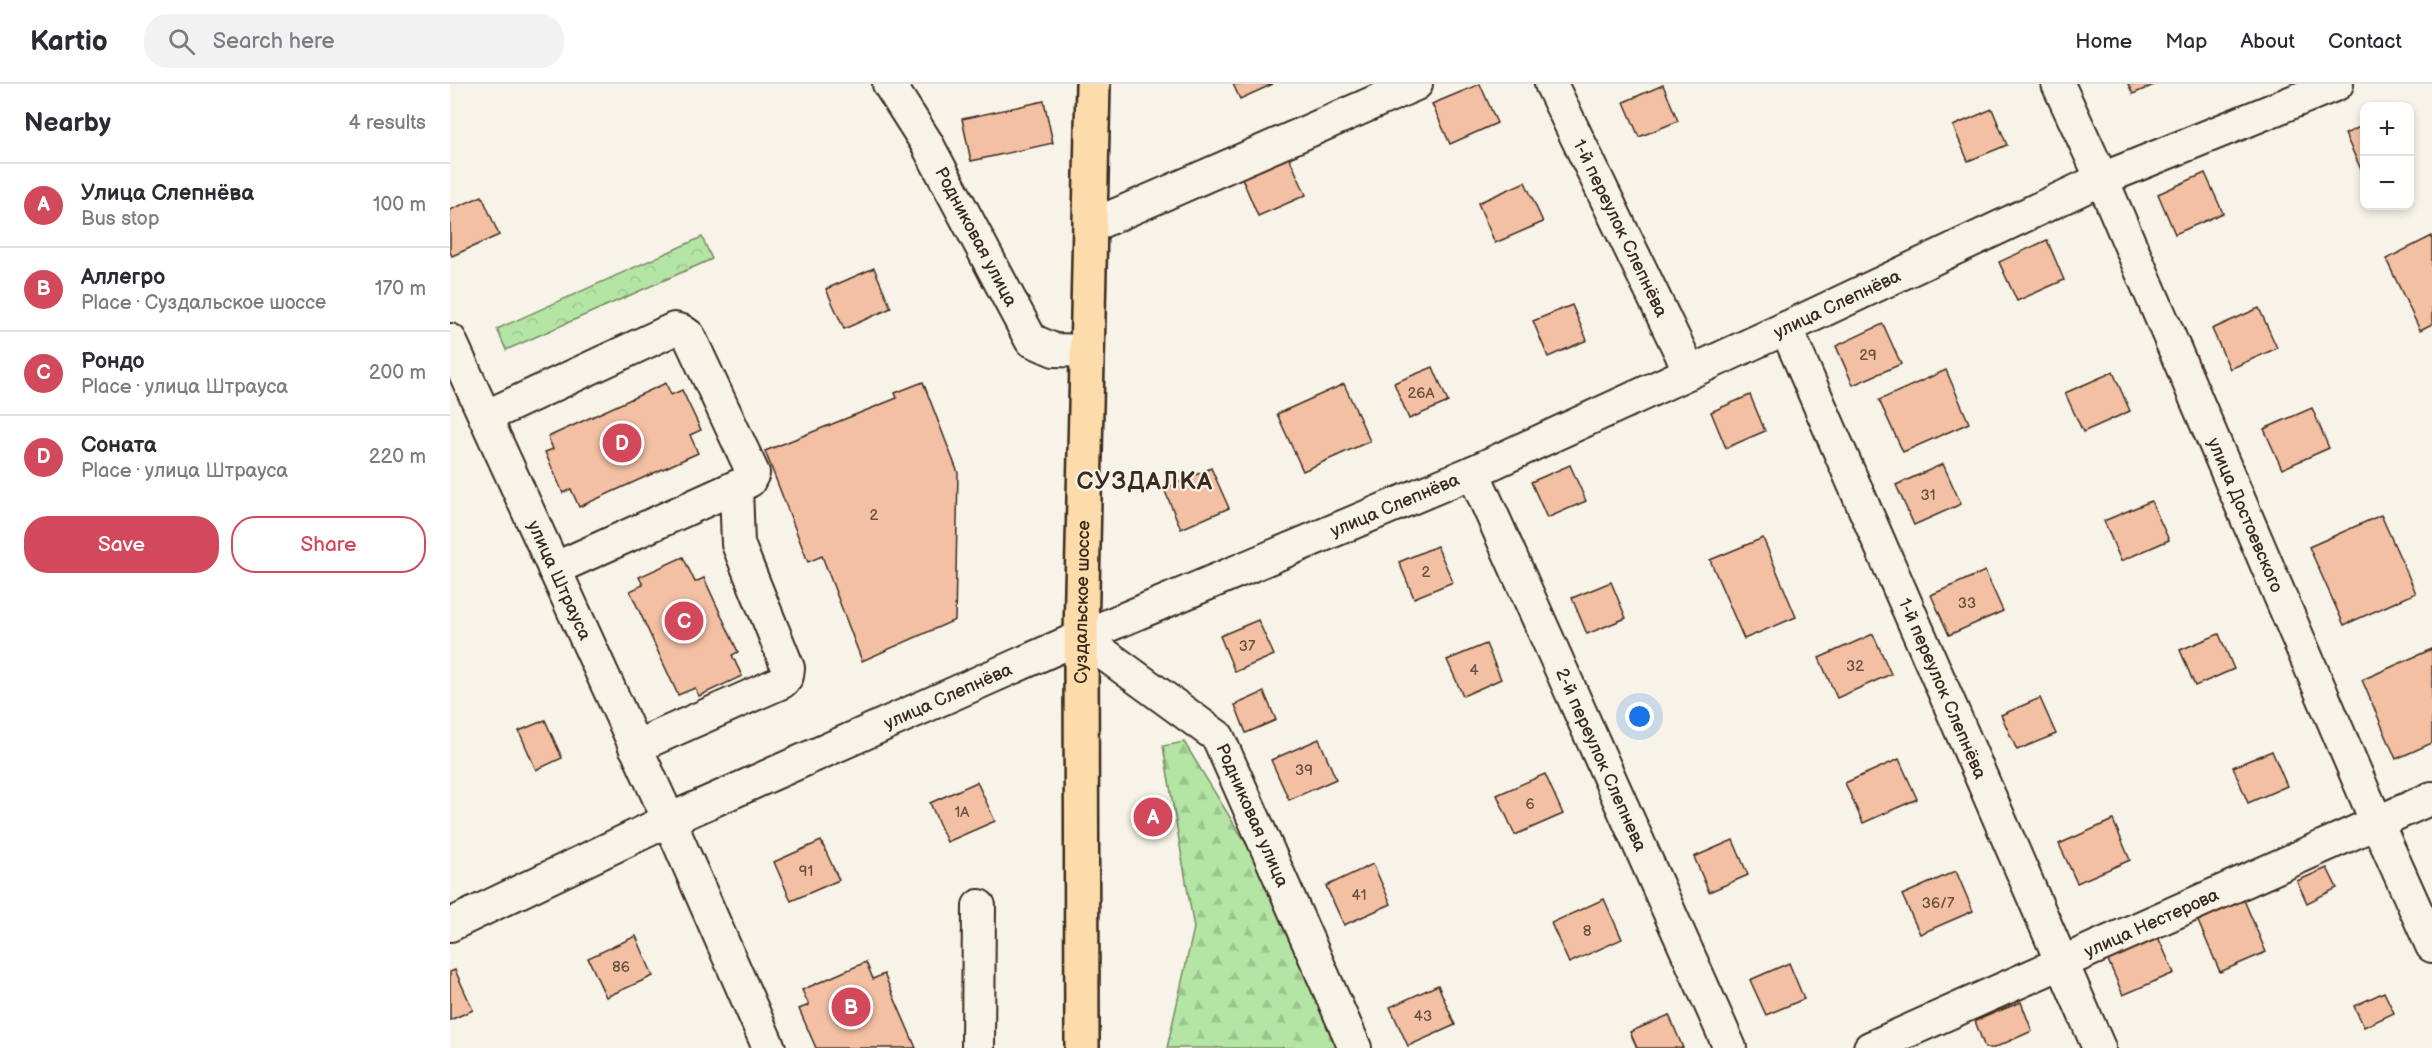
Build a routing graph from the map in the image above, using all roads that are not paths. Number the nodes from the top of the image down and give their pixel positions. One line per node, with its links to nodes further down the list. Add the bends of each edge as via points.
1 (889, 84): 11 (street, Родниковая улица, via 926,142 1031,340 1054,350)
2 (1093, 84): 8 (main road, Суздальское шоссе)
3 (1416, 84): 8 (street)
4 (1551, 84): 12 (street, 1-й переулок Слепнёва)
5 (2058, 84): 7 (street, улица Достоевского)
6 (2337, 84): 7 (street, улица Слепнёва)
7 (2102, 179): 9 (street, улица Слепнёва); 21 (street, улица Достоевского)
8 (1091, 226): 11 (main road, Суздальское шоссе)
9 (1786, 328): 12 (street, улица Слепнёва); 25 (street, 1-й переулок Слепнёва)
10 (450, 340): 13 (street, улица Штрауса)
11 (1088, 351): 17 (main road, Суздальское шоссе)
12 (1690, 372): 14 (street, улица Слепнёва)
13 (485, 417): 15 (street, via 674,329 682,331 689,336 753,473 749,481); 16 (street, улица Штрауса)
14 (1473, 472): 17 (street, улица Слепнёва); 30 (street, 2-й переулок Слепнева)
15 (736, 487): 16 (street); 18 (street, via 738,544 788,668 787,676 782,682)
16 (554, 569): 18 (street, улица Штрауса)
17 (1081, 638): 20 (street, улица Слепнёва); 28 (main road, Суздальское шоссе); 29 (street, Родниковая улица, via 1218,737)
18 (635, 747): 20 (street, улица Штрауса)
19 (2432, 798): 21 (street, улица Нестерова)
20 (669, 820): 23 (street, улица Слепнёва); 26 (street, улица Штрауса)
21 (2377, 823): 24 (street, улица Достоевского); 25 (street, улица Нестерова)
22 (979, 906): 27 (street)
23 (450, 925)
24 (2432, 946)
25 (2062, 963): 31 (street, улица Нестерова); 32 (street, 1-й переулок Слепнёва)
26 (770, 1048)
27 (978, 1048)
28 (1082, 1048)
29 (1355, 1048)
30 (1730, 1048)
31 (1870, 1048)
32 (2099, 1048)

